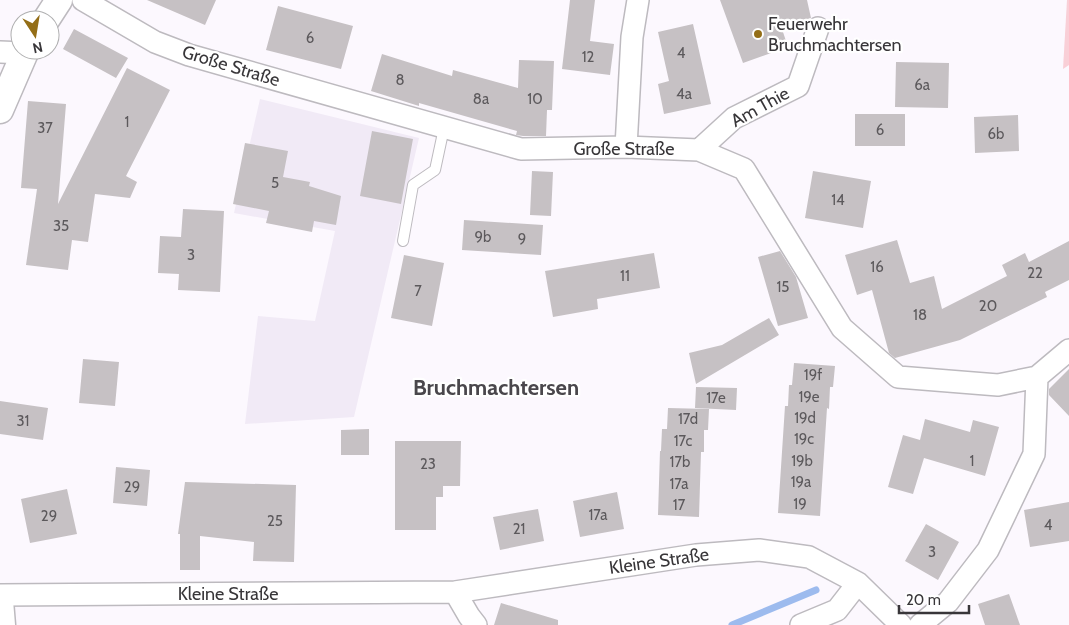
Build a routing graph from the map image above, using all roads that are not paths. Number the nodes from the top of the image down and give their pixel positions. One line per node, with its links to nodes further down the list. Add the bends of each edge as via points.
1 (84, 0): 6 (street, Große Straße, via 155,42 189,55)
2 (638, 0): 7 (street, via 632,37)
3 (818, 28): 8 (street, Am Thie, via 798,86 734,118)
4 (15, 60): 5 (street)
5 (0, 110)
6 (444, 128): 7 (street, Große Straße, via 520,149); 9 (lane, via 434,170 413,184)
7 (626, 147): 8 (street, Große Straße)
8 (699, 150): 11 (street, Große Straße, via 744,169 842,328 898,377 998,385)
9 (402, 241)
10 (1069, 350): 11 (street, Große Straße)
11 (1037, 377): 20 (street, via 1034,454 988,550 948,602)
12 (858, 583): 13 (street, Kleine Straße, via 809,557 759,550 696,555); 18 (street, via 837,610); 19 (street, Kleine Straße)
13 (455, 592): 14 (street, Kleine Straße); 17 (street)
14 (0, 595)
15 (0, 601): 16 (street)
16 (2, 625)
17 (476, 625)
18 (801, 625)
19 (901, 625)
20 (920, 625)

